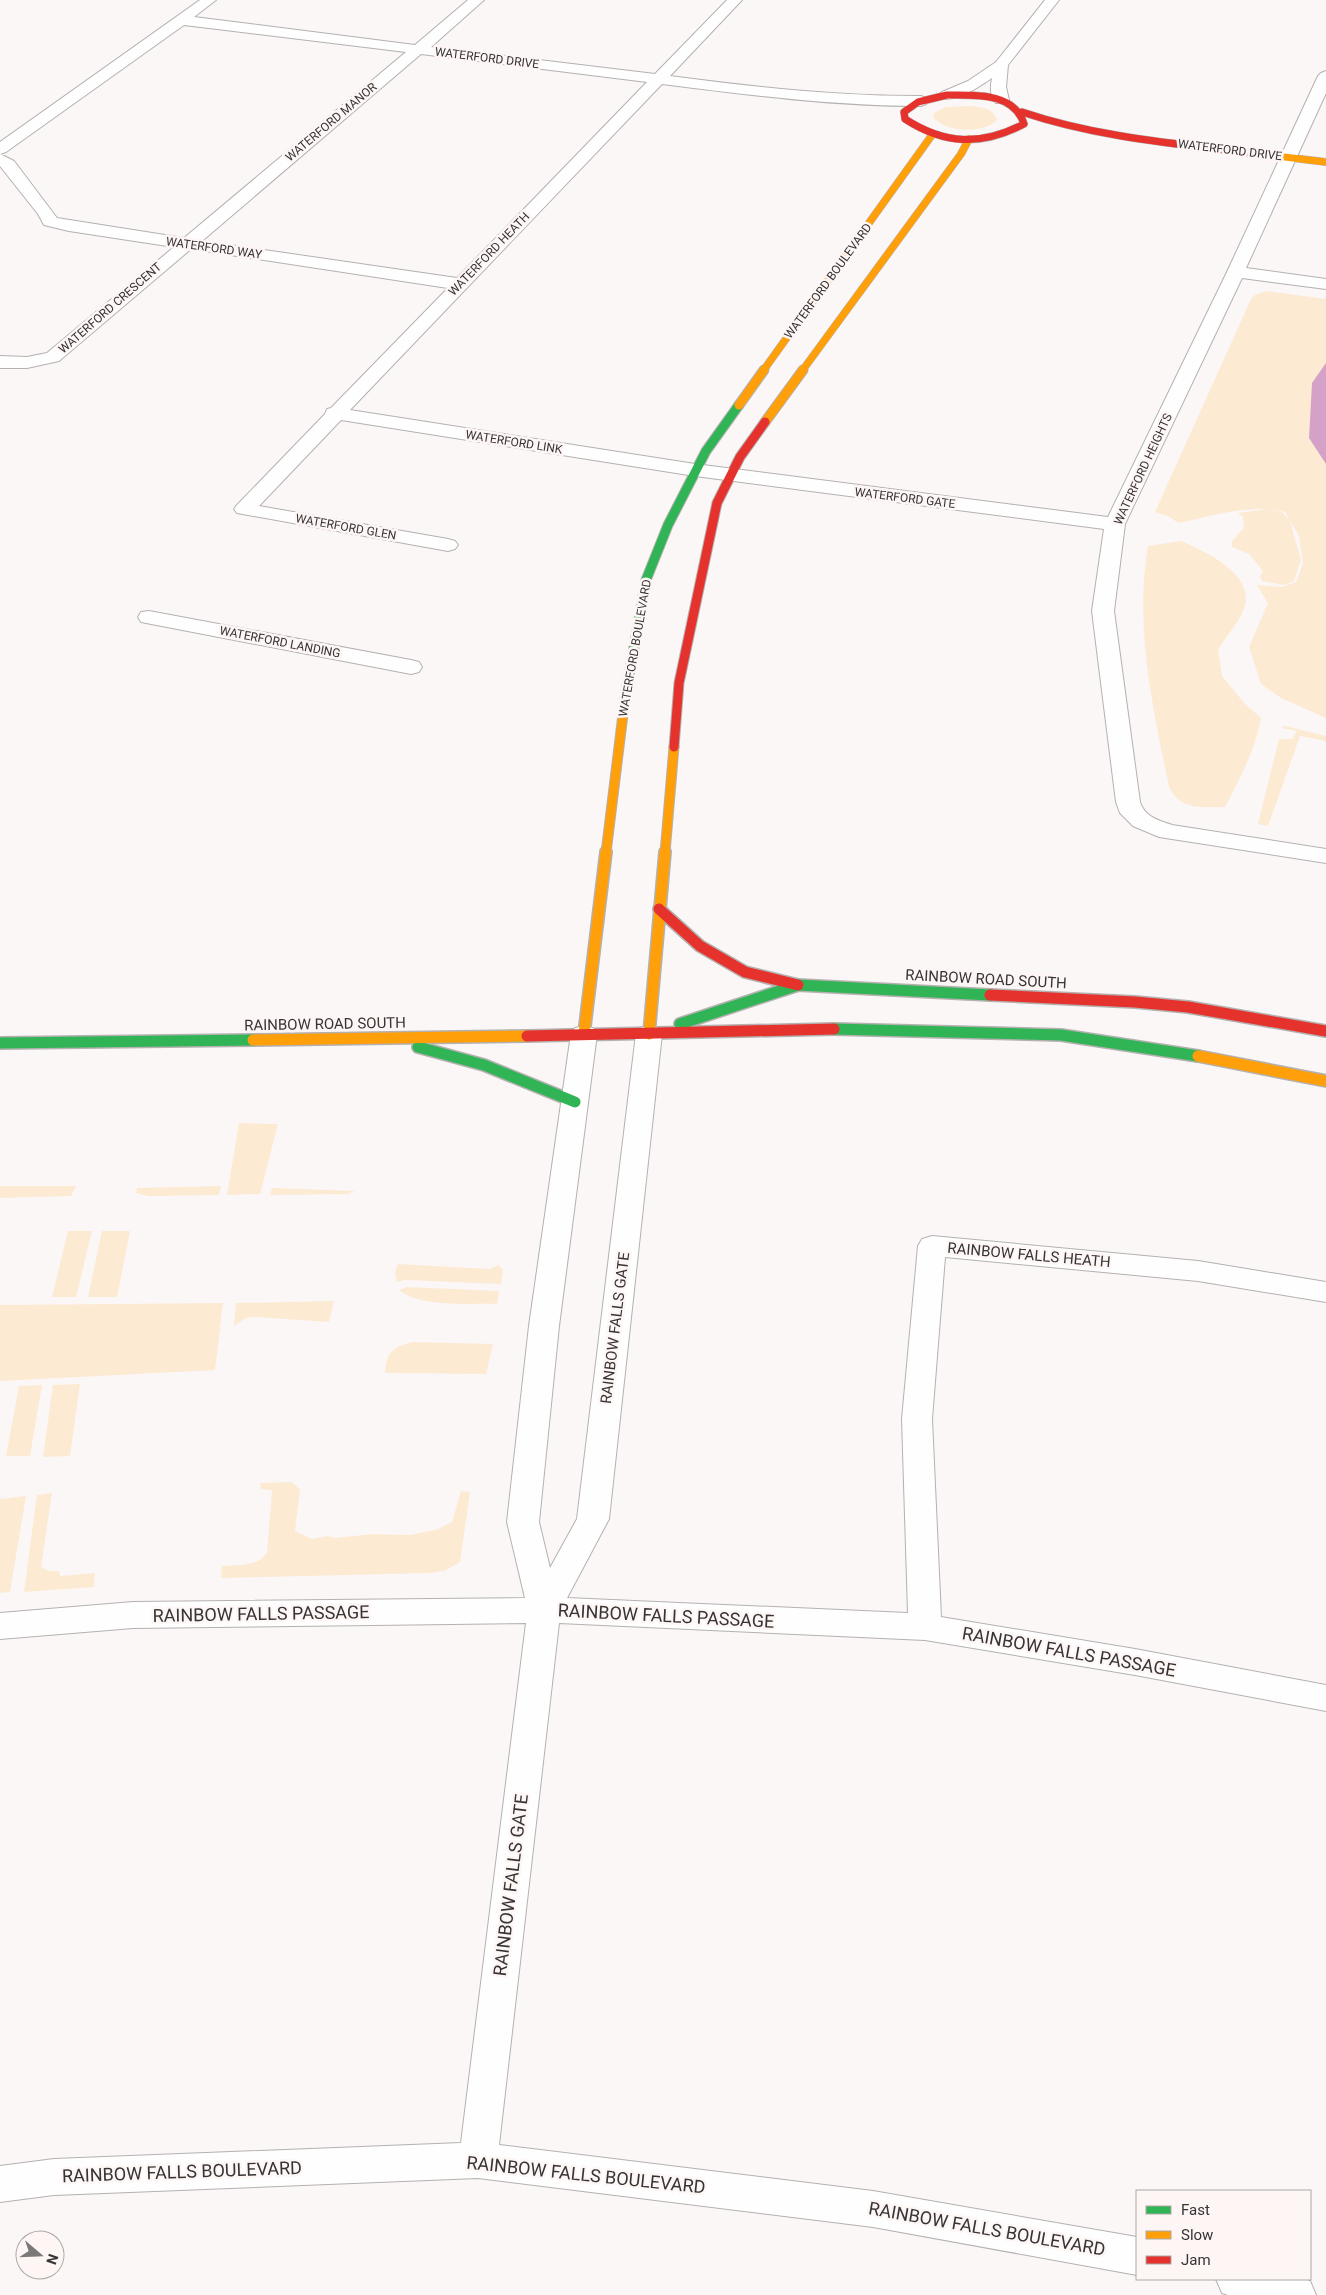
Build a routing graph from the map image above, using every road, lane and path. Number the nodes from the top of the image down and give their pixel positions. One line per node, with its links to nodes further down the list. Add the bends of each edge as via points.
1 (209, 0): 5 (street)
2 (478, 0): 6 (street, WATERFORD MANOR)
3 (735, 0): 9 (street, WATERFORD HEATH)
4 (1052, 0): 7 (street)
5 (181, 20): 6 (street, WATERFORD DRIVE); 16 (street)
6 (419, 49): 9 (street, WATERFORD DRIVE); 28 (street, WATERFORD MANOR)
7 (1001, 65): 11 (street, via 973,84); 13 (street)
8 (1326, 76): 25 (street, WATERFORD HEIGHTS)
9 (658, 79): 10 (street, WATERFORD DRIVE); 30 (street, WATERFORD HEATH)
10 (793, 96): 12 (street, WATERFORD DRIVE); 17 (street, WATERFORD DRIVE, via 866,111)
11 (947, 96): 12 (street); 13 (street)
12 (921, 100): 17 (street, via 904,112)
13 (1000, 100): 14 (street, WATERFORD DRIVE)
14 (1022, 112): 21 (street, via 1024,124); 22 (street, WATERFORD DRIVE)
15 (8, 122): 16 (street)
16 (31, 126): 24 (street)
17 (911, 126): 20 (street)
18 (1027, 134): 21 (street)
19 (1054, 134): 22 (street, WATERFORD DRIVE)
20 (932, 135): 23 (street); 34 (street, WATERFORD BOULEVARD)
21 (1002, 135): 23 (street)
22 (1134, 138): 25 (street, WATERFORD DRIVE)
23 (969, 139): 35 (street)
24 (0, 149)
25 (1288, 157): 27 (street, WATERFORD DRIVE); 29 (street, WATERFORD HEIGHTS)
26 (0, 159): 28 (street, WATERFORD WAY, via 8,164 50,221)
27 (1326, 162)
28 (186, 244): 30 (street, WATERFORD WAY); 32 (street, WATERFORD CRESCENT, via 53,357 17,365)
29 (1236, 272): 31 (street); 37 (street, WATERFORD HEIGHTS)
30 (459, 284): 33 (street, WATERFORD HEATH)
31 (1326, 284)
32 (0, 362)
33 (334, 414): 34 (street, WATERFORD LINK); 36 (street, WATERFORD HEATH)
34 (695, 470): 35 (street, WATERFORD GATE); 45 (street, WATERFORD BOULEVARD, via 646,580 626,687)
35 (730, 475): 37 (street, WATERFORD GATE); 42 (street, via 716,503 679,683)
36 (244, 509): 38 (street, WATERFORD GLEN)
37 (1116, 524): 41 (street, WATERFORD HEIGHTS, via 1103,611 1132,813 1152,827 1167,832)
38 (448, 545)
39 (149, 617): 40 (street, WATERFORD LANDING)
40 (411, 666)
41 (1326, 856)
42 (659, 909): 43 (street, via 700,946 745,972); 46 (street)
43 (798, 985): 44 (street, RAINBOW ROAD SOUTH, via 1086,998 1180,1006); 46 (street, RAINBOW ROAD SOUTH)
44 (1326, 1030)
45 (584, 1034): 46 (street, RAINBOW ROAD SOUTH); 47 (street, RAINBOW ROAD SOUTH); 50 (street, RAINBOW FALLS GATE)
46 (649, 1034): 49 (street, RAINBOW ROAD SOUTH, via 854,1029 1061,1035 1224,1060); 52 (street, RAINBOW FALLS GATE, via 593,1519)
47 (387, 1039): 48 (street, RAINBOW ROAD SOUTH); 50 (street, via 484,1065)
48 (0, 1043)
49 (1326, 1081)
50 (575, 1102): 52 (street, RAINBOW FALLS GATE, via 544,1326 523,1522)
51 (1326, 1292): 54 (street, RAINBOW FALLS HEATH, via 1198,1272 932,1246 917,1419)
52 (544, 1610): 53 (street, RAINBOW FALLS PASSAGE, via 134,1615); 54 (street, RAINBOW FALLS PASSAGE); 56 (street, RAINBOW FALLS GATE)
53 (0, 1626)
54 (925, 1627): 55 (street, RAINBOW FALLS PASSAGE)
55 (1326, 1698)
56 (478, 2160): 57 (street, RAINBOW FALLS BOULEVARD, via 54,2177); 58 (street, RAINBOW FALLS BOULEVARD, via 873,2209)
57 (0, 2184)
58 (1136, 2256)
59 (1240, 2280): 60 (street)
60 (1296, 2295)

